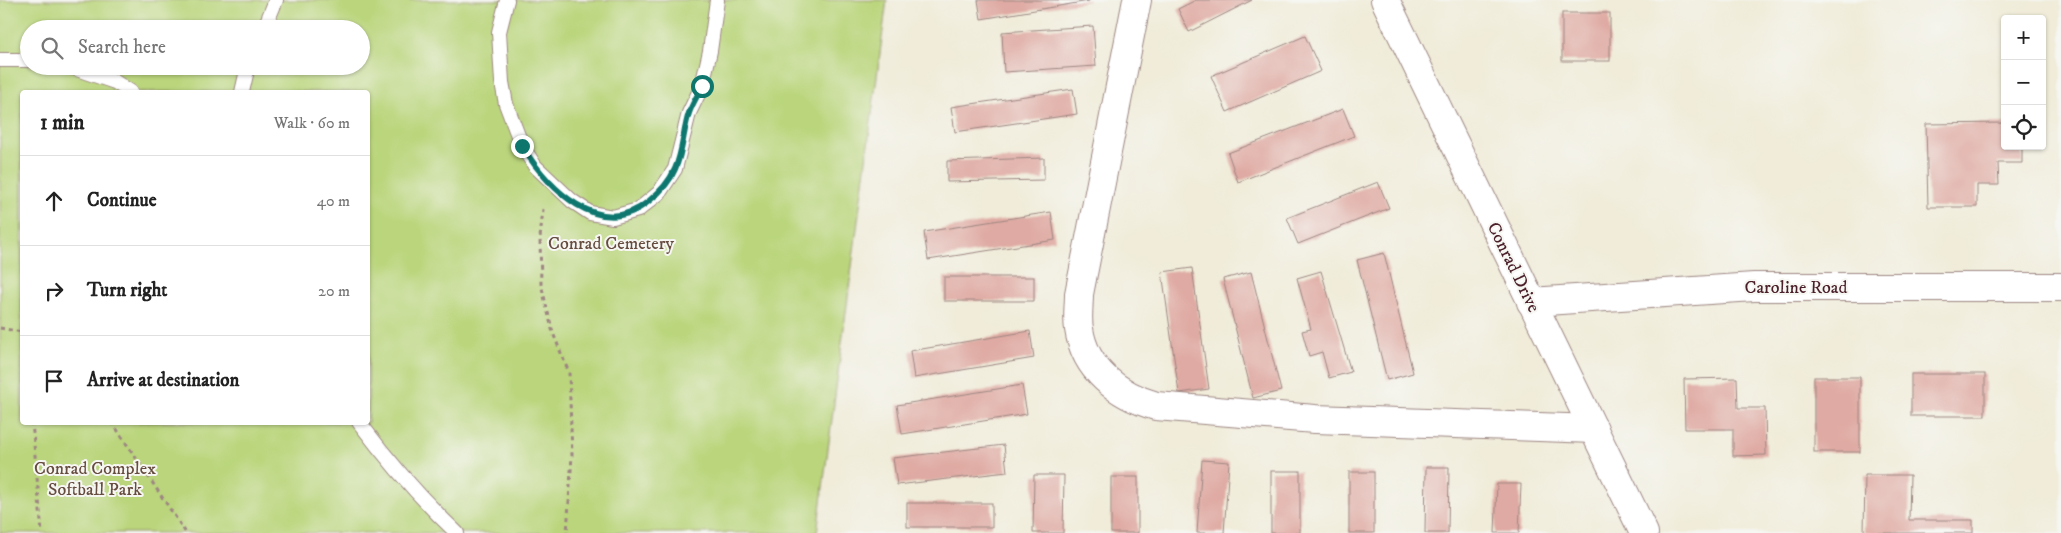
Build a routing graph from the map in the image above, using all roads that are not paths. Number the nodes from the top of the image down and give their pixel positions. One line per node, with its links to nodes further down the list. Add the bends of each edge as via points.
1 (276, 0): 6 (lane)
2 (507, 0): 3 (lane, via 499,32 502,82 506,104 522,146 535,166 572,201 590,213 613,217 638,210 659,193 675,169 689,113 702,86)
3 (717, 0)
4 (1137, 0): 16 (street, via 1080,294 1079,329 1084,347 1104,379 1137,400 1156,406 1315,420)
5 (1385, 0): 14 (street, Conrad Drive)
6 (268, 20)
7 (0, 60): 8 (lane)
8 (20, 60)
9 (94, 75): 11 (lane)
10 (246, 75): 12 (lane)
11 (128, 90)
12 (242, 90)
13 (2061, 287): 14 (street, Caroline Road, via 1754,287)
14 (1531, 302): 16 (street, Conrad Drive)
15 (361, 425): 17 (lane, via 425,502)
16 (1594, 429): 18 (street, Conrad Drive)
17 (457, 533)
18 (1644, 533)

